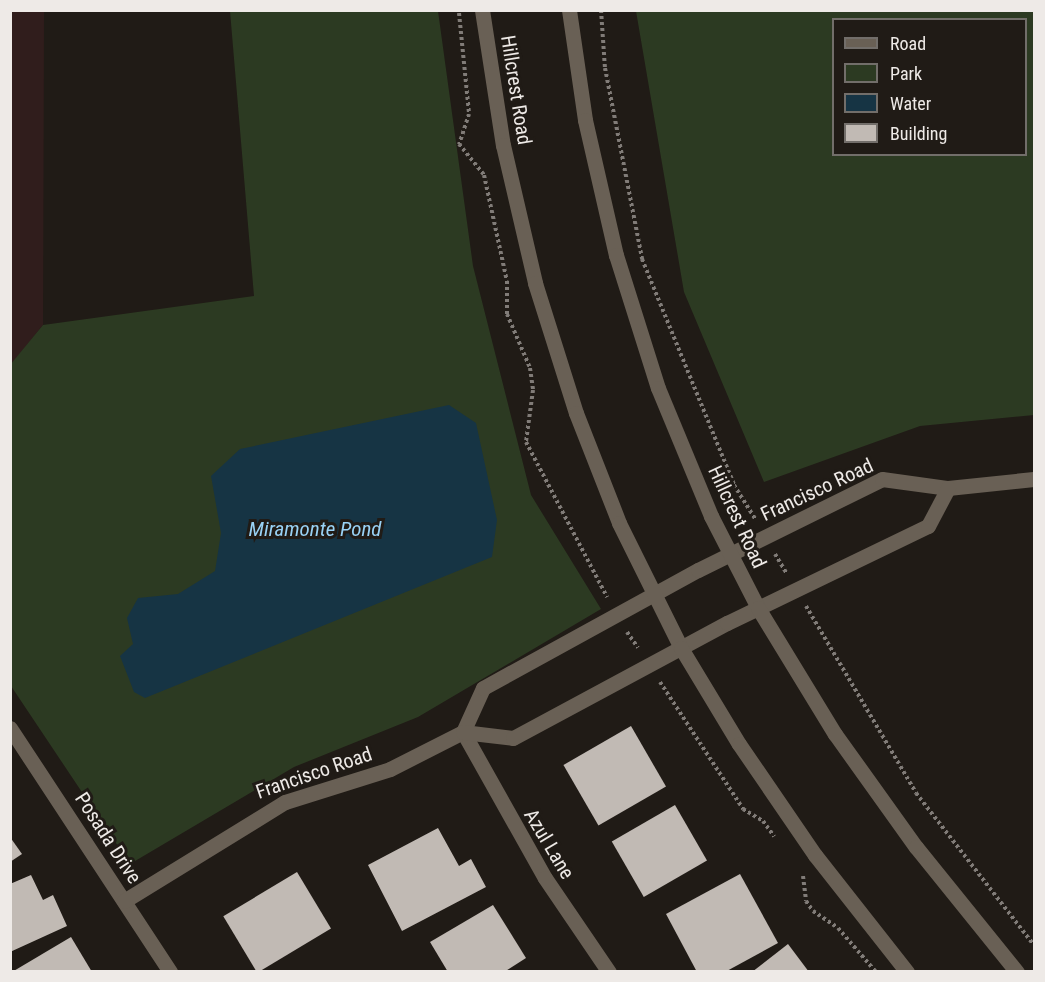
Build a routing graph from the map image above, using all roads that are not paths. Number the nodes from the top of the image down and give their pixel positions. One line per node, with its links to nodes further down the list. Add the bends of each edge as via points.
1 (482, 10): 6 (street, Hillcrest Road, via 503,146 535,283 588,447)
2 (569, 10): 5 (street, Hillcrest Road, via 585,120 616,255 658,388)
3 (1035, 479): 4 (street, Francisco Road)
4 (948, 488): 5 (street, Francisco Road, via 882,479); 7 (street, via 928,526)
5 (730, 555): 6 (street, Francisco Road); 7 (street, Hillcrest Road)
6 (653, 595): 8 (street, Hillcrest Road); 10 (street, Francisco Road, via 483,688)
7 (758, 608): 8 (street); 15 (street, Hillcrest Road, via 856,764)
8 (681, 648): 10 (street, via 513,738); 14 (street, Hillcrest Road, via 776,801)
9 (10, 728): 11 (street, Posada Drive)
10 (463, 732): 11 (street, Francisco Road, via 390,769 260,813); 13 (street, Azul Lane, via 539,869)
11 (124, 901): 12 (street, Posada Drive)
12 (170, 972)
13 (609, 972)
14 (907, 972)
15 (1017, 972)

